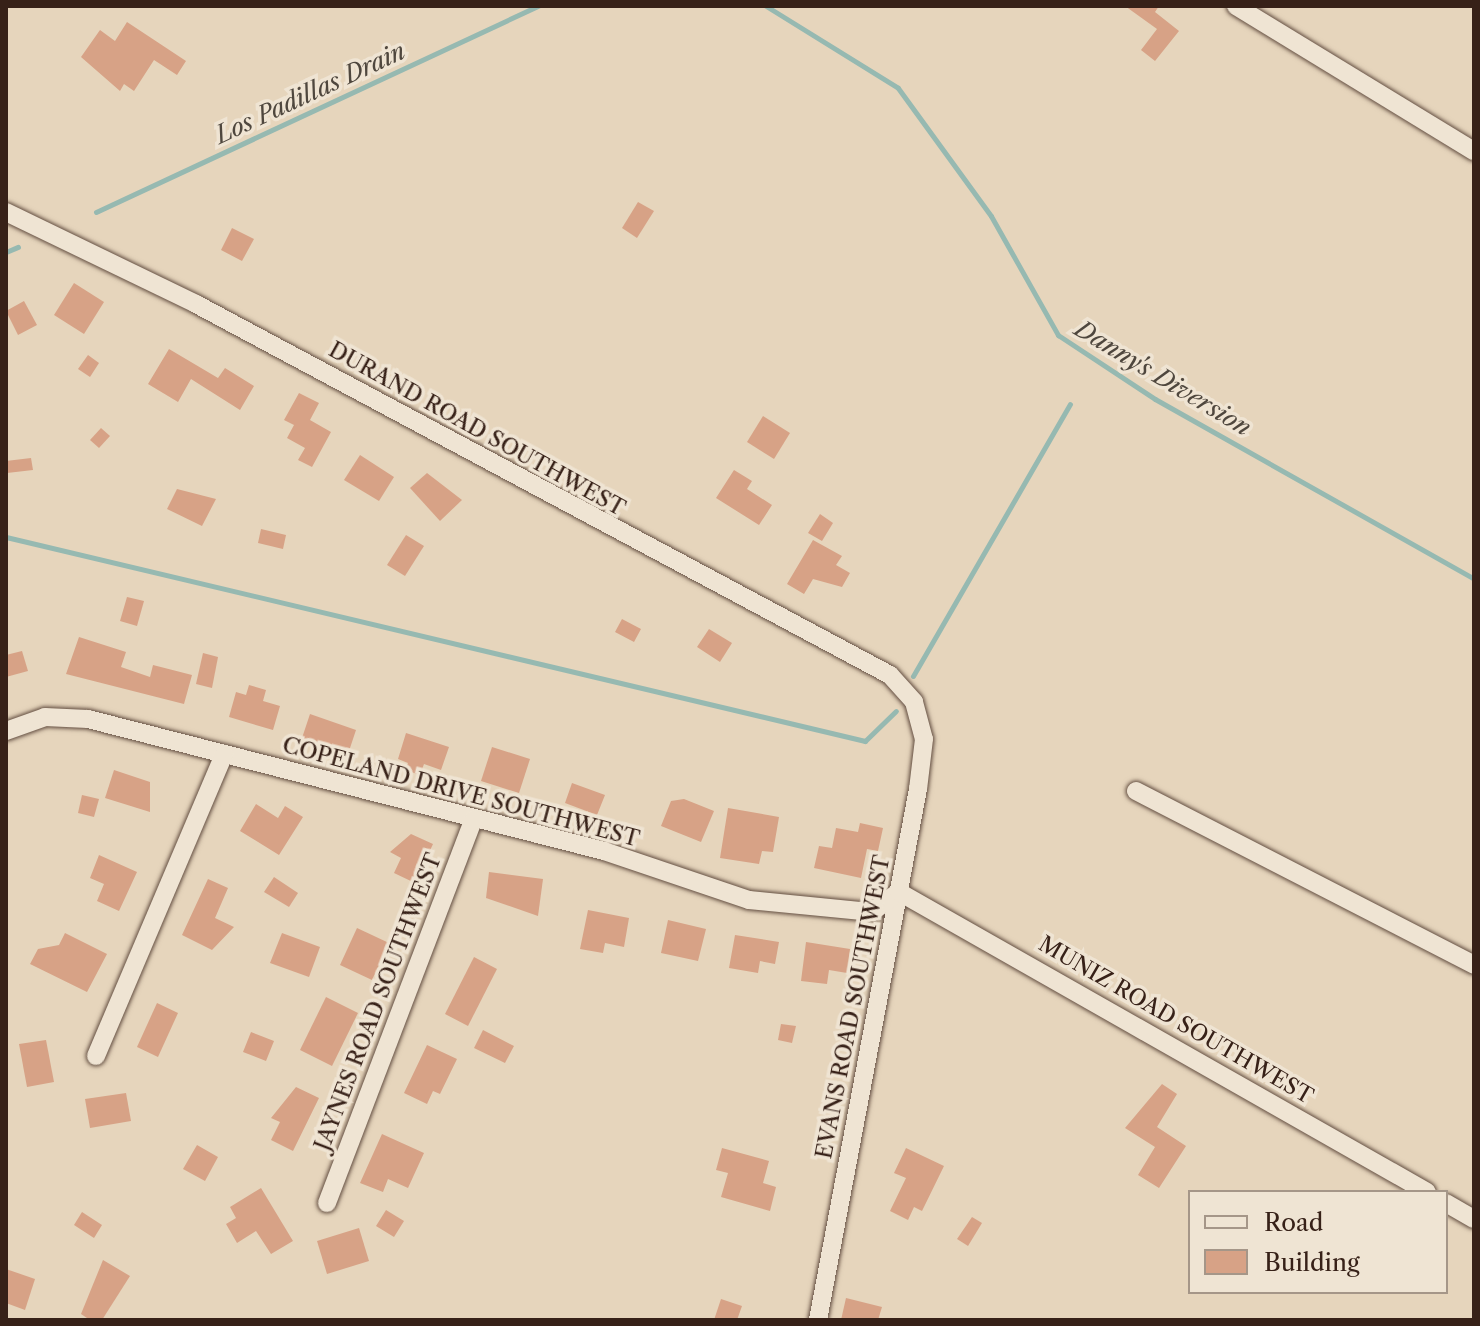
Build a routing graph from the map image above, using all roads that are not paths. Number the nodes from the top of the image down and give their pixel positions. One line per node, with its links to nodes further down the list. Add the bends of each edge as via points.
1 (1236, 6): 2 (street)
2 (1474, 151)
3 (6, 212): 4 (street, DURAND ROAD SOUTHWEST, via 196,304 890,675)
4 (914, 702): 9 (street, EVANS ROAD SOUTHWEST, via 924,739)
5 (6, 731): 6 (street, COPELAND DRIVE SOUTHWEST, via 45,717 88,719)
6 (224, 754): 8 (street, COPELAND DRIVE SOUTHWEST); 11 (street)
7 (1136, 791): 10 (street)
8 (474, 819): 9 (street, COPELAND DRIVE SOUTHWEST, via 779,905 872,912); 13 (street, JAYNES ROAD SOUTHWEST)
9 (899, 892): 12 (street, MUNIZ ROAD SOUTHWEST); 16 (street, EVANS ROAD SOUTHWEST)
10 (1474, 965)
11 (96, 1056)
12 (1423, 1190)
13 (327, 1203)
14 (1448, 1204): 15 (street)
15 (1474, 1219)
16 (818, 1320)

